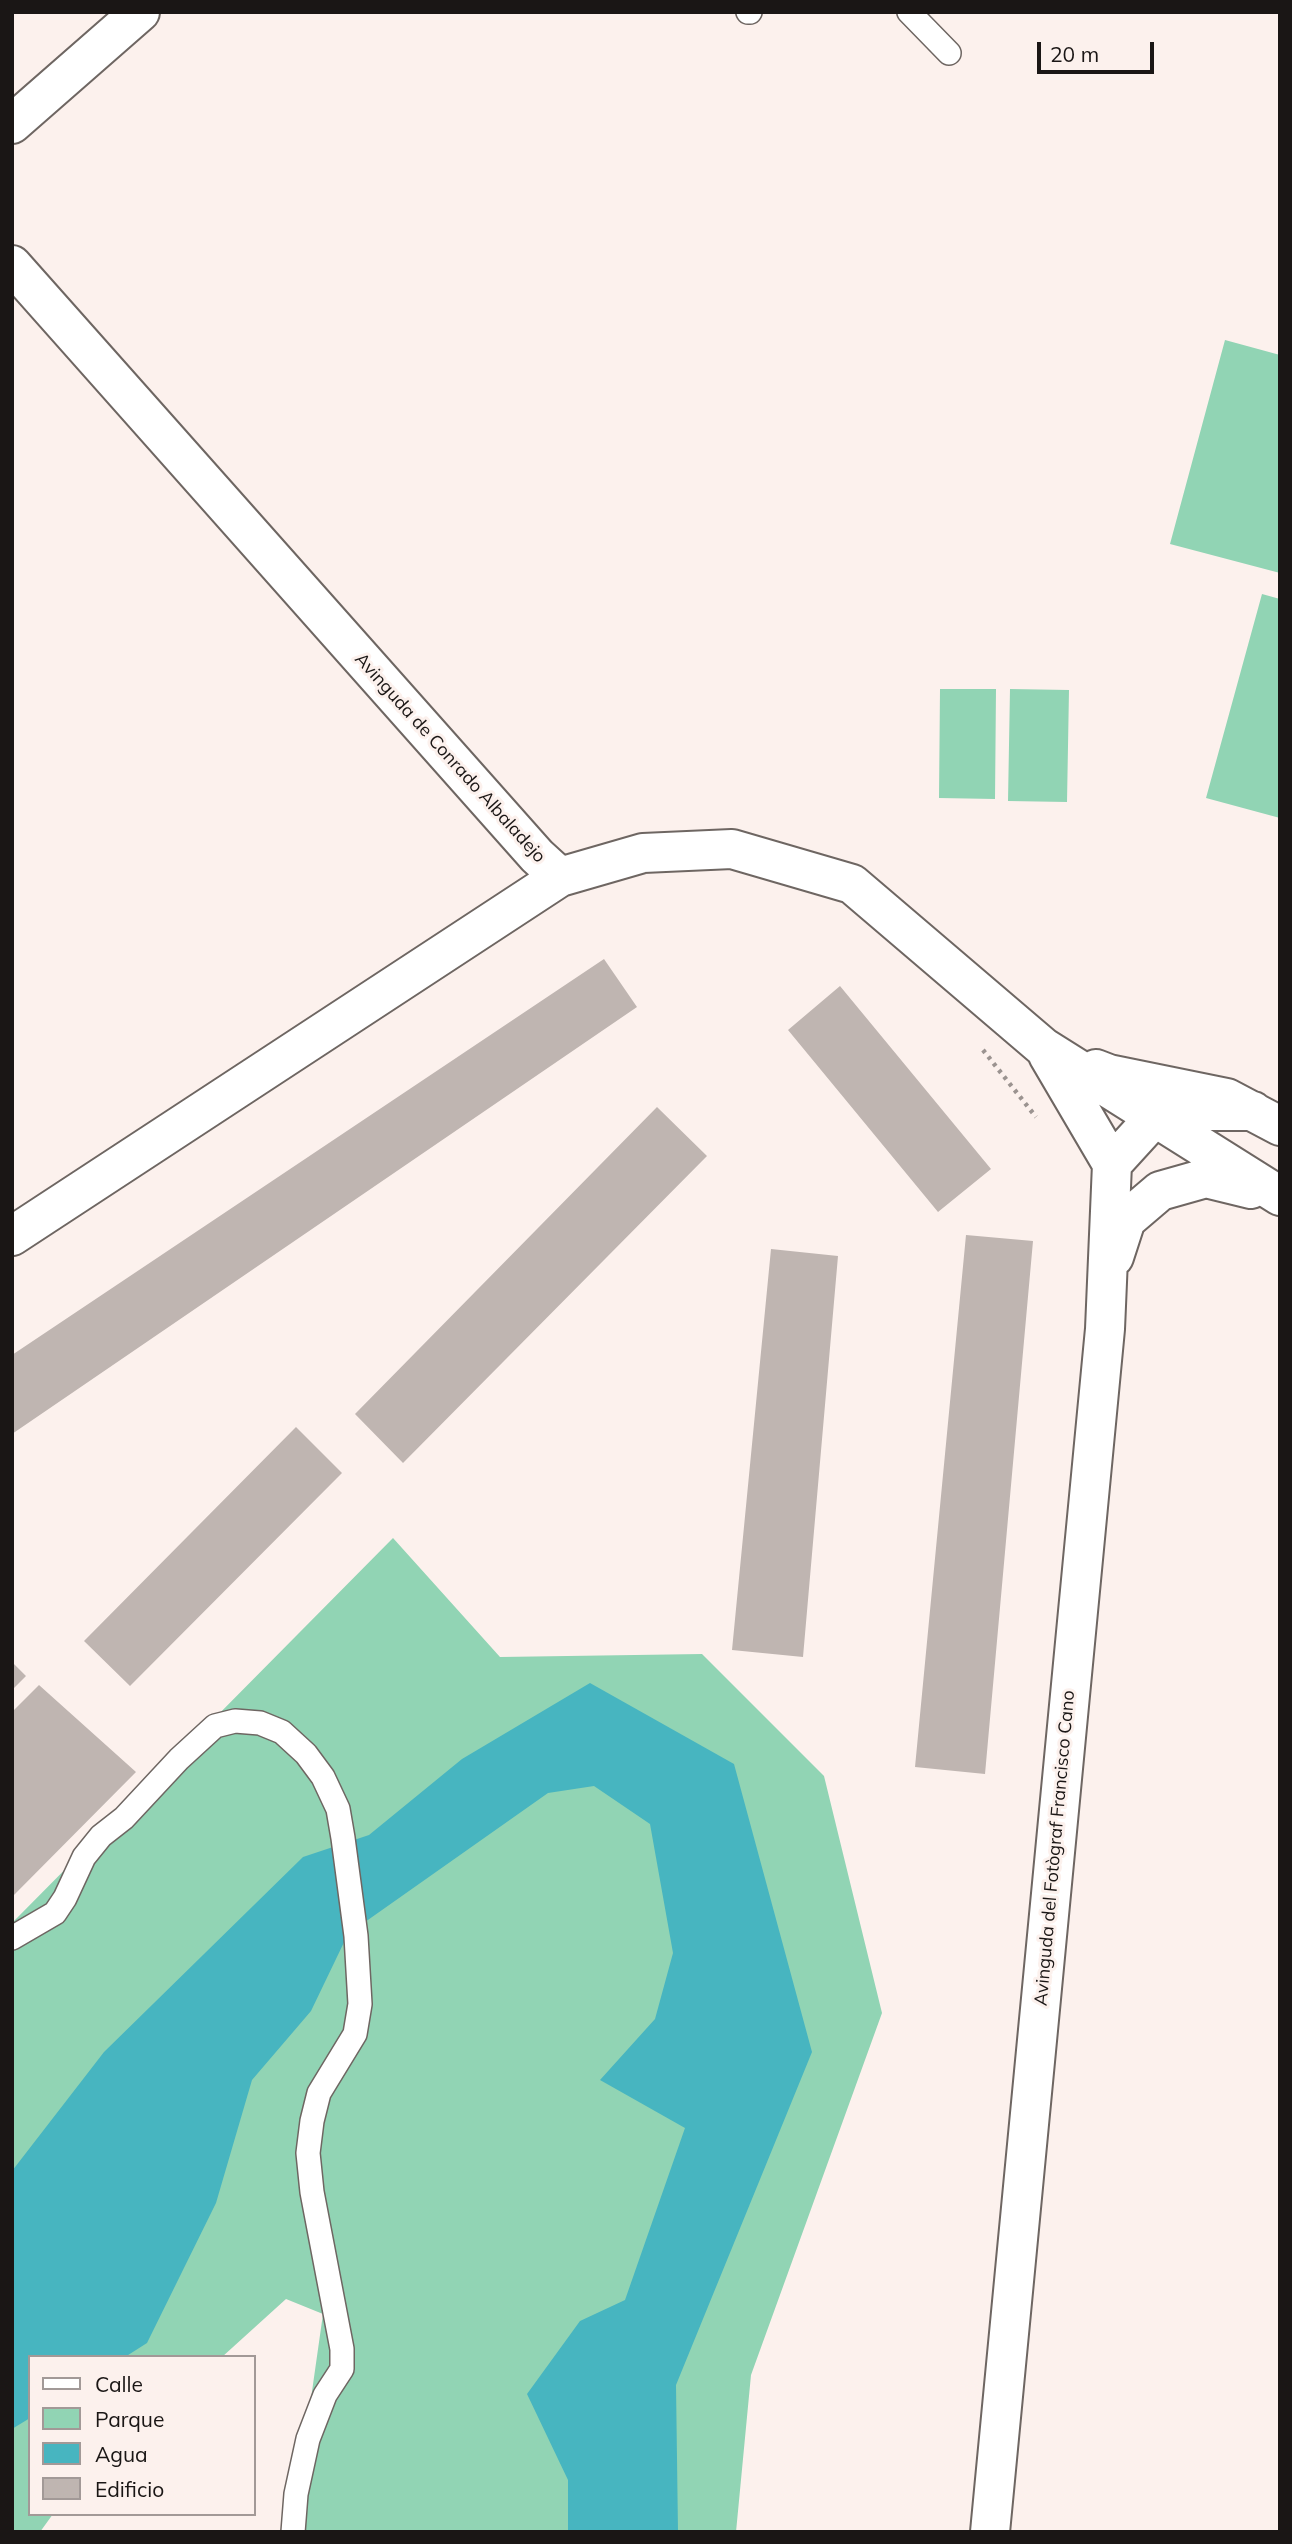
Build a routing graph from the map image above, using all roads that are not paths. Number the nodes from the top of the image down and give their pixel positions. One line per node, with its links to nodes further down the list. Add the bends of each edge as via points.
1 (140, 12): 4 (street)
2 (909, 12): 3 (lane)
3 (949, 53)
4 (12, 124)
5 (12, 265): 6 (street, Avinguda de Conrado Albaladejo, via 527,846)
6 (560, 877): 7 (street, via 643,853 732,849 852,884); 12 (street, Avinguda de Conrado Albaladejo)
7 (1043, 1047): 8 (street, via 1109,1074); 9 (street); 10 (street)
8 (1253, 1112): 9 (street, via 1198,1111)
9 (1154, 1118): 10 (street); 11 (street)
10 (1112, 1164): 13 (street, Avinguda del Fotògraf Francisco Cano)
11 (1278, 1195): 13 (street, via 1206,1178 1160,1191 1126,1220)
12 (12, 1236)
13 (1107, 1275): 16 (street, Avinguda del Fotògraf Francisco Cano)
14 (12, 1938): 15 (lane, via 55,1913 100,1836 124,1818 215,1726 235,1721 260,1723 282,1732 323,1777 338,1809 343,1838 360,2004 355,2034 319,2093 312,2121 308,2153 312,2192 342,2369 325,2395 308,2439)
15 (293, 2532)
16 (990, 2532)

